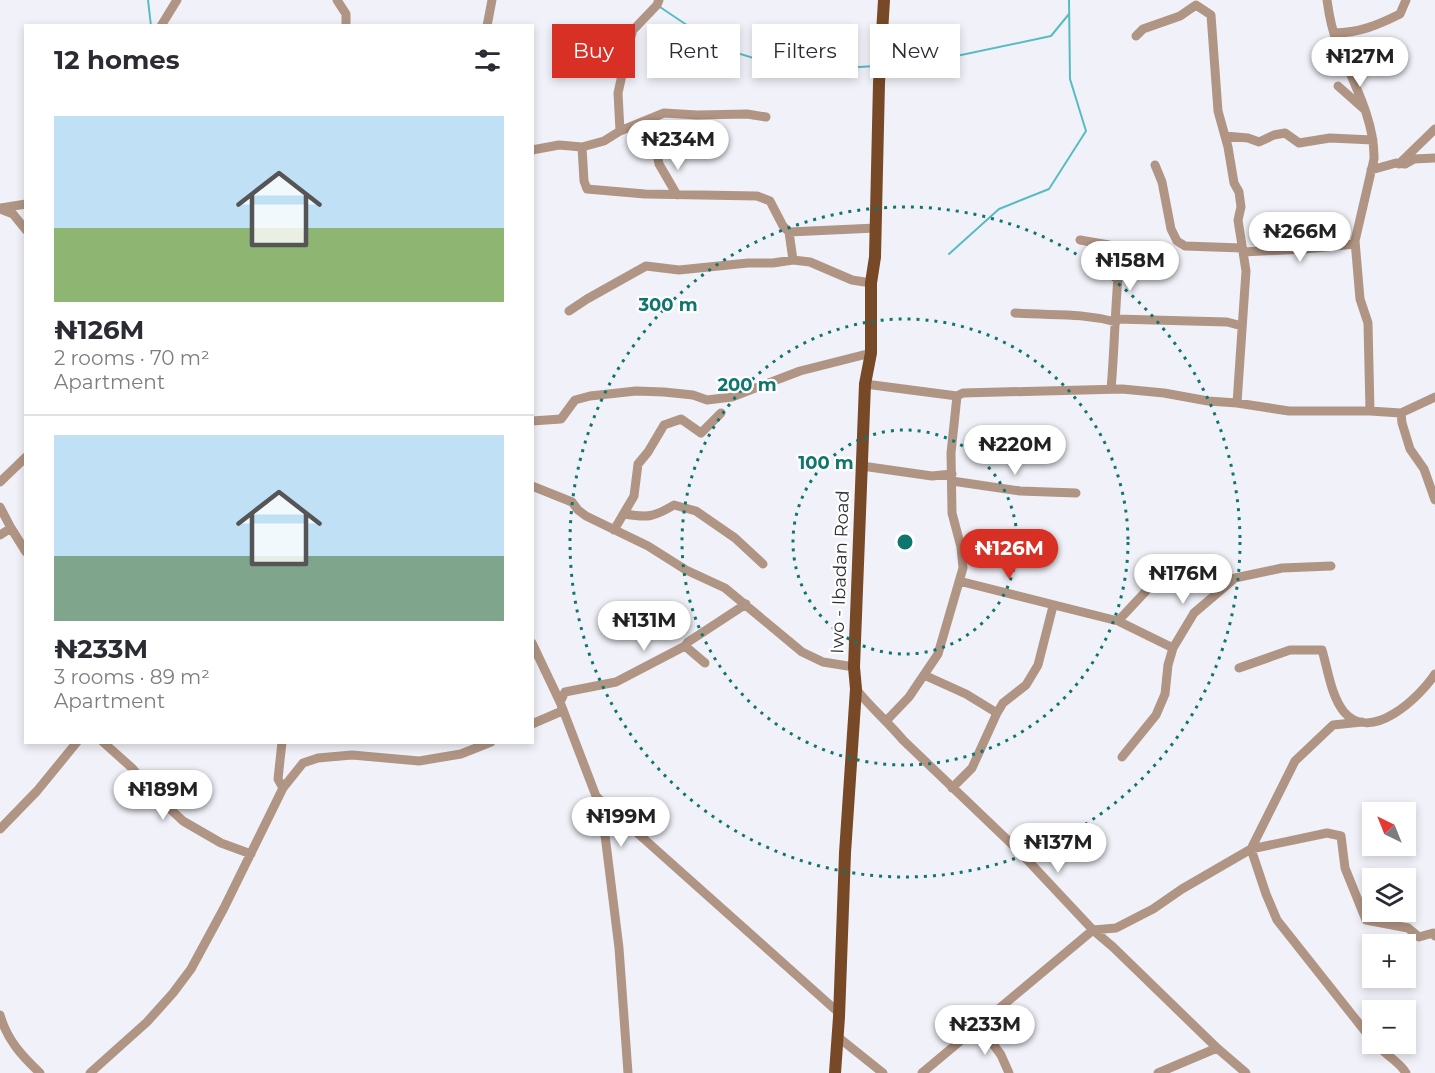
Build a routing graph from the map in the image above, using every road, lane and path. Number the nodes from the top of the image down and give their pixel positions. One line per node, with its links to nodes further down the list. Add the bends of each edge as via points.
1 (177, 0): 8 (street)
2 (337, 0): 9 (street, via 346,14)
3 (492, 0): 10 (street)
4 (659, 0): 17 (street, via 630,39 618,93)
5 (885, 0): 31 (main road, Iwo - Ibadan Road)
6 (1327, 0): 11 (street)
7 (1406, 0): 11 (street, via 1400,14 1372,27)
8 (162, 24)
9 (346, 24)
10 (487, 24)
11 (1334, 33): 14 (street)
12 (1136, 36): 18 (street, via 1143,29 1196,5 1209,12 1218,111)
13 (1338, 86): 14 (street)
14 (1365, 110): 19 (street)
15 (766, 117): 17 (street, via 664,113)
16 (1435, 129): 24 (street)
17 (620, 130): 20 (street, via 604,141)
18 (1225, 136): 19 (street, via 1259,142 1285,133 1299,143 1329,138); 35 (street, via 1239,192)
19 (1372, 140): 26 (street)
20 (582, 147): 21 (street, via 559,145); 27 (street, via 587,189)
21 (534, 150)
22 (657, 153): 27 (street)
23 (1435, 158): 24 (street)
24 (1399, 164): 26 (street)
25 (1155, 165): 35 (street, via 1177,241 1185,246)
26 (1371, 170): 34 (street)
27 (677, 195): 32 (street, via 765,198)
28 (24, 204): 29 (street)
29 (0, 209): 30 (street, via 13,214)
30 (24, 228)
31 (876, 228): 32 (street); 37 (main road, Iwo - Ibadan Road)
32 (789, 232): 36 (street)
33 (1080, 240): 40 (street, via 1109,245 1120,256)
34 (1355, 244): 35 (street); 48 (street, via 1360,299 1368,323)
35 (1242, 250): 41 (street, via 1246,271)
36 (793, 260): 37 (street); 38 (street, via 679,270 646,266)
37 (871, 283): 42 (main road, Iwo - Ibadan Road)
38 (569, 311)
39 (1015, 313): 40 (street, via 1074,314)
40 (1116, 320): 41 (street, via 1227,322); 44 (street)
41 (1242, 326): 47 (street)
42 (871, 353): 43 (main road, Iwo - Ibadan Road); 51 (street, via 800,371 732,397 707,400 655,392 590,396 575,400 561,419)
43 (865, 384): 45 (street); 53 (main road, Iwo - Ibadan Road)
44 (1111, 389): 45 (street); 47 (street)
45 (957, 396): 54 (street)
46 (1435, 397): 50 (street)
47 (1237, 403): 48 (street, via 1289,411)
48 (1370, 411): 50 (street)
49 (721, 413): 60 (street, via 701,433 681,419 664,425 638,464 634,496)
50 (1401, 414): 58 (street, via 1410,449 1424,469)
51 (534, 421)
52 (24, 459): 55 (street)
53 (862, 466): 54 (street); 76 (main road, Iwo - Ibadan Road)
54 (952, 478): 57 (street, via 1020,491); 68 (street, via 952,513 963,568)
55 (0, 482)
56 (534, 487): 62 (street, via 572,502 586,516)
57 (1076, 493)
58 (1435, 500)
59 (0, 507): 61 (street)
60 (625, 514): 62 (street); 66 (street, via 645,517 674,505 696,511 735,538)
61 (11, 528): 63 (street); 64 (street)
62 (614, 530): 69 (street, via 725,588)
63 (0, 535)
64 (24, 549)
65 (1175, 560): 71 (street)
66 (763, 564)
67 (1331, 566): 74 (street, via 1282,568 1235,578 1194,613)
68 (959, 581): 70 (street); 79 (street, via 938,654)
69 (746, 604): 72 (street); 76 (street, via 802,652 823,662)
70 (1053, 606): 71 (street); 82 (street, via 1038,665 1026,685 1003,703)
71 (1118, 621): 74 (street)
72 (685, 646): 75 (street); 81 (street, via 616,682 565,693)
73 (534, 647): 81 (street)
74 (1173, 648): 90 (street, via 1165,694 1156,715)
75 (705, 663)
76 (854, 667): 80 (main road, Iwo - Ibadan Road)
77 (1239, 668): 84 (street, via 1290,650 1322,651 1342,710)
78 (1435, 674): 84 (street, via 1410,703 1372,723)
79 (924, 675): 82 (street); 83 (street)
80 (856, 689): 83 (street, via 875,713); 101 (main road, Iwo - Ibadan Road)
81 (561, 707): 85 (street); 93 (street)
82 (997, 713): 92 (street, via 972,768)
83 (887, 720): 92 (street)
84 (1362, 722): 97 (street, via 1333,725 1295,761)
85 (534, 723)
86 (75, 744): 96 (street)
87 (105, 744): 98 (street, via 183,821 221,843)
88 (282, 744): 91 (street, via 278,779)
89 (486, 744): 91 (street, via 461,754 419,760 352,755 318,758 303,763)
90 (1122, 756)
91 (283, 788): 98 (street)
92 (952, 788): 99 (street, via 1019,851)
93 (596, 795): 95 (street); 101 (street)
94 (587, 807): 95 (street)
95 (599, 808): 110 (street, via 616,926)
96 (0, 829)
97 (1251, 849): 99 (street, via 1116,928); 100 (street, via 1327,833 1341,836 1345,868 1366,920 1408,928 1419,937 1433,933); 104 (street, via 1277,920)
98 (251, 854): 109 (street, via 191,969 147,1022)
99 (1093, 930): 103 (street); 106 (street)
100 (1435, 936)
101 (839, 1013): 105 (main road, Iwo - Ibadan Road)
102 (0, 1016): 108 (street, via 21,1055)
103 (980, 1026): 113 (street); 114 (street)
104 (1362, 1027)
105 (837, 1037): 111 (main road, Iwo - Ibadan Road); 112 (street)
106 (1217, 1048): 115 (street); 116 (street)
107 (1384, 1054): 117 (street)
108 (40, 1073)
109 (90, 1073)
110 (628, 1073)
111 (835, 1073)
112 (883, 1073)
113 (922, 1073)
114 (1009, 1073)
115 (1158, 1073)
116 (1246, 1073)
117 (1406, 1073)

